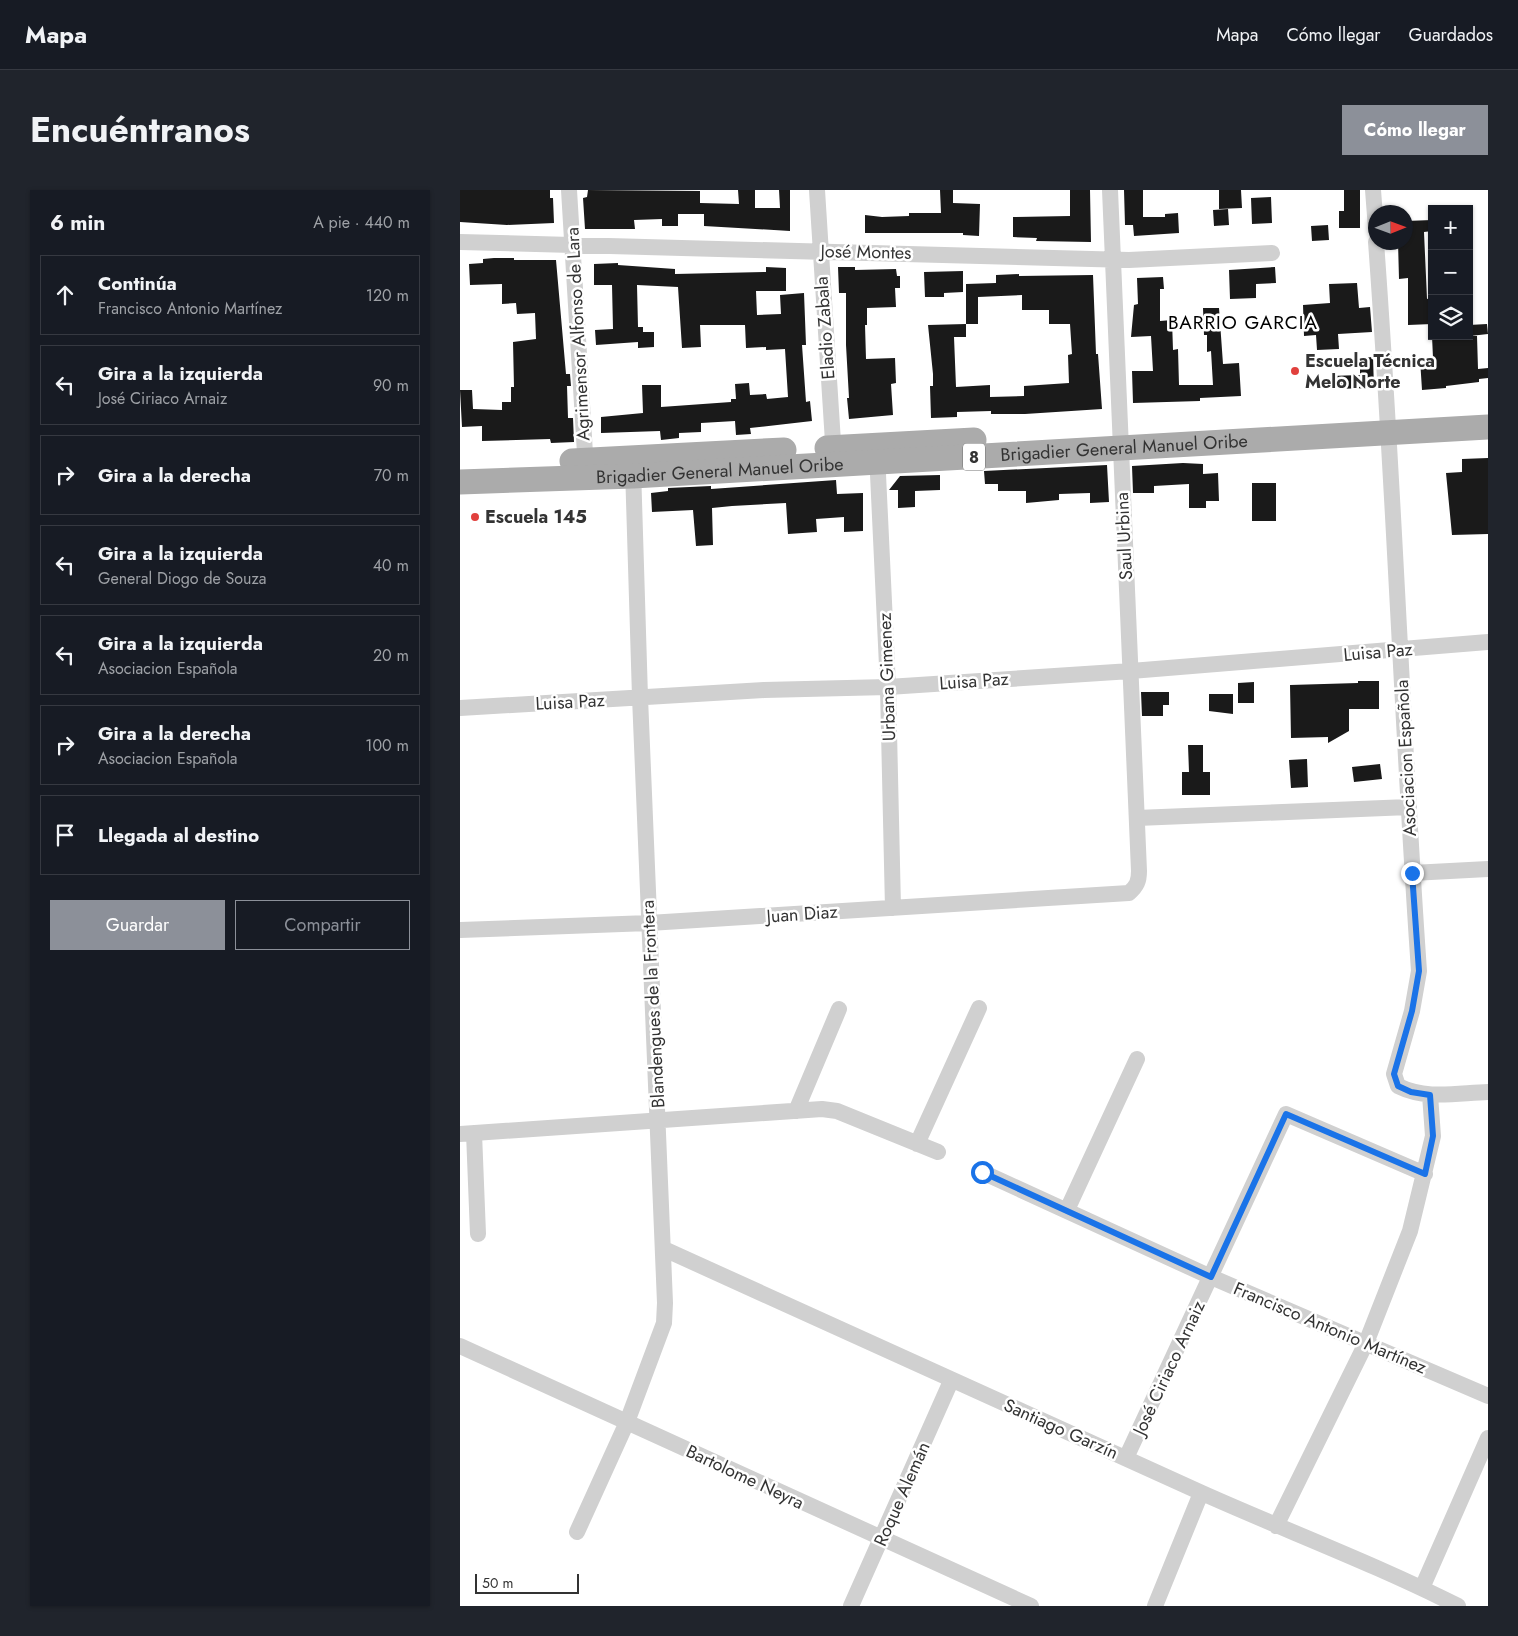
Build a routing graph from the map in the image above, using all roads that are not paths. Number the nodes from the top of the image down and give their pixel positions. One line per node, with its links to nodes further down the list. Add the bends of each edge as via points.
1 (569, 190): 7 (street, Agrimensor Alfonso de Lara)
2 (817, 190): 9 (street, Eladio Zabala)
3 (1110, 190): 11 (street, Saul Urbina)
4 (1373, 190): 5 (street)
5 (1374, 205)
6 (460, 242): 7 (street, José Montes)
7 (573, 243): 9 (street, José Montes); 20 (street, Agrimensor Alfonso de Lara)
8 (1377, 250): 13 (street, Asociacion Española)
9 (820, 251): 11 (street, José Montes); 17 (street, Eladio Zabala)
10 (1272, 253): 11 (street, José Montes, via 1129,260)
11 (1112, 258): 15 (street, Saul Urbina)
12 (1488, 411): 13 (main road, Brigadier General Manuel Oribe / 8)
13 (1389, 424): 14 (main road, Brigadier General Manuel Oribe / 8); 15 (main road, Brigadier General Manuel Oribe / 8); 23 (street, Asociacion Española)
14 (1488, 427)
15 (1119, 440): 16 (main road, Brigadier General Manuel Oribe / 8); 24 (street, Saul Urbina)
16 (878, 454): 17 (main road, Brigadier General Manuel Oribe / 8); 25 (street, Urbana Gimenez)
17 (834, 456): 19 (main road, Brigadier General Manuel Oribe / 8)
18 (460, 464): 20 (main road, Brigadier General Manuel Oribe / 8)
19 (632, 468): 20 (main road, Brigadier General Manuel Oribe / 8); 26 (street, Blandengues de la Frontera)
20 (586, 469): 21 (main road, Brigadier General Manuel Oribe / 8)
21 (460, 482)
22 (1488, 642): 23 (street, Luisa Paz)
23 (1399, 650): 24 (street, Luisa Paz); 28 (street, Asociacion Española)
24 (1131, 671): 25 (street, Luisa Paz); 29 (street, Saul Urbina)
25 (888, 687): 26 (street, Luisa Paz); 33 (street, Urbana Gimenez)
26 (640, 698): 27 (street, Luisa Paz); 34 (street, Blandengues de la Frontera)
27 (460, 708)
28 (1408, 807): 29 (street); 31 (street, Asociacion Española)
29 (1137, 818): 32 (street, Saul Urbina)
30 (1488, 869): 31 (street)
31 (1412, 873): 40 (street, Asociacion Española, via 1419,971 1412,1011 1394,1074 1398,1086)
32 (1139, 881): 33 (street, Juan Diaz, via 1129,893)
33 (893, 908): 34 (street, Juan Diaz)
34 (649, 923): 35 (street, Juan Diaz); 42 (street, Blandengues de la Frontera)
35 (460, 930)
36 (979, 1008): 44 (street)
37 (839, 1009): 41 (street)
38 (1137, 1058): 48 (street)
39 (1488, 1092): 40 (street)
40 (1430, 1095): 47 (street, via 1433,1136)
41 (796, 1111): 42 (street); 44 (street, via 837,1111)
42 (658, 1121): 43 (street); 50 (street, Blandengues de la Frontera)
43 (467, 1134): 49 (street)
44 (917, 1144): 45 (street)
45 (938, 1152)
46 (982, 1172): 48 (street, Francisco Antonio Martínez)
47 (1425, 1174): 51 (street, José Ciriaco Arnaiz, via 1286,1114); 52 (street, via 1410,1231)
48 (1067, 1210): 51 (street, Francisco Antonio Martínez)
49 (478, 1234)
50 (664, 1249): 54 (street, Santiago Garzín); 56 (street, Blandengues de la Frontera, via 664,1323)
51 (1211, 1277): 52 (street, Francisco Antonio Martínez); 58 (street, José Ciriaco Arnaiz)
52 (1366, 1343): 55 (street, Francisco Antonio Martínez); 60 (street)
53 (460, 1346): 56 (street, Bartolome Neyra)
54 (951, 1381): 58 (street, Santiago Garzín); 62 (street, Roque Alemán)
55 (1488, 1396)
56 (628, 1422): 61 (street, Blandengues de la Frontera); 62 (street, Bartolome Neyra)
57 (1488, 1438): 63 (street)
58 (1126, 1458): 59 (street, Santiago Garzín)
59 (1201, 1493): 60 (street, Santiago Garzín); 66 (street)
60 (1276, 1526): 63 (street, Santiago Garzín)
61 (576, 1532)
62 (882, 1540): 64 (street, Roque Alemán); 65 (street, Bartolome Neyra)
63 (1422, 1588): 67 (street, Santiago Garzín)
64 (851, 1606)
65 (1030, 1606)
66 (1154, 1606)
67 (1458, 1606)

